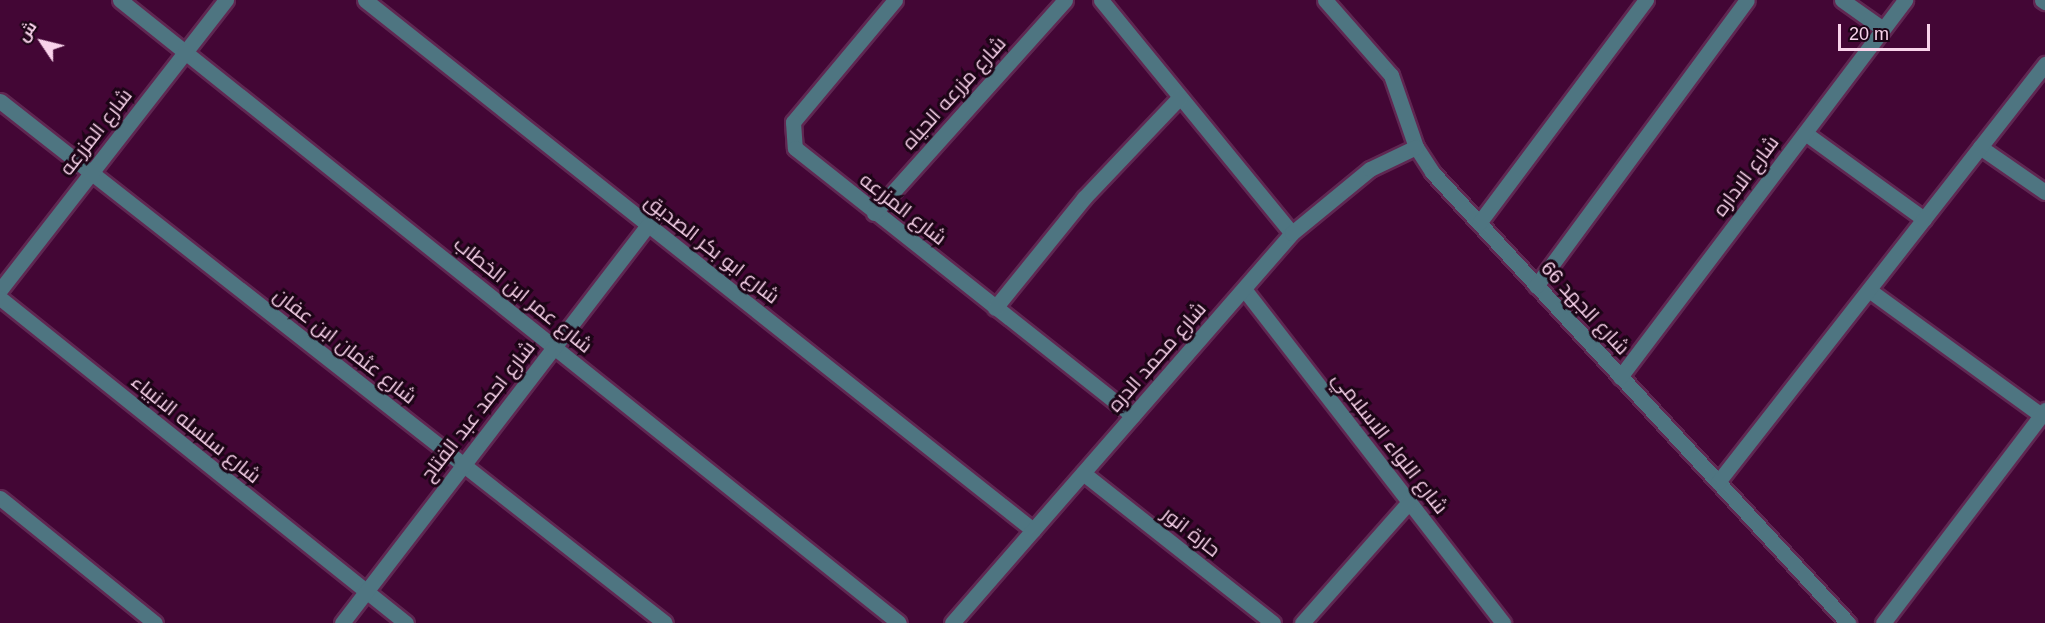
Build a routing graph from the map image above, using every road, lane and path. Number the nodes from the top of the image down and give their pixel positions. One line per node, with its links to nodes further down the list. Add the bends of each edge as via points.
1 (120, 0): 13 (street, شارع عمر ابن الخطاب)
2 (226, 0): 13 (street, شارع المزرعه)
3 (364, 0): 25 (street, شارع ابو بكر الصديق)
4 (895, 0): 22 (street, شارع المزرعه, via 801,111 791,135 803,157)
5 (1065, 0): 22 (street, شارع مزرعه الحياه)
6 (1101, 0): 15 (street)
7 (1325, 0): 18 (street, شارع الجهد 66, via 1391,75)
8 (1646, 0): 24 (street)
9 (1747, 0): 27 (street)
10 (1842, 0): 12 (street)
11 (1905, 0): 12 (street, شارع الاداره)
12 (1883, 29): 17 (street, شارع الاداره)
13 (185, 52): 20 (street, شارع المزرعه); 33 (street, شارع عمر ابن الخطاب)
14 (2045, 64): 19 (street)
15 (1180, 97): 26 (street); 32 (street, via 1084,198)
16 (0, 101): 20 (street, شارع عثمان ابن عفان)
17 (1805, 133): 23 (street); 34 (street, شارع الاداره)
18 (1416, 147): 24 (street, شارع الجهد 66); 26 (street, شارع محمد الدره, via 1337,192)
19 (1980, 147): 21 (street); 23 (street)
20 (90, 174): 29 (street, شارع المزرعه); 37 (street, شارع عثمان ابن عفان)
21 (2045, 192)
22 (874, 213): 32 (street, شارع المزرعه)
23 (1924, 219): 30 (street)
24 (1479, 224): 27 (street, شارع الجهد 66)
25 (648, 225): 33 (street, شارع احمد عبد الفتاح); 42 (street, شارع ابو بكر الصديق)
26 (1292, 233): 28 (street, شارع محمد الدره)
27 (1536, 286): 34 (street, شارع الجهد 66)
28 (1244, 289): 36 (street, شارع محمد الدره); 41 (street, شارع اللواء الاسلامي)
29 (0, 290)
30 (1869, 290): 35 (street); 39 (street)
31 (0, 298): 43 (street, شارع سلسله الانبياء)
32 (995, 308): 36 (street, شارع المزرعه)
33 (554, 346): 37 (street, شارع احمد عبد الفتاح); 48 (street, شارع عمر ابن الخطاب)
34 (1620, 377): 39 (street, شارع الجهد 66)
35 (2043, 412): 54 (street)
36 (1133, 416): 38 (street, شارع محمد الدره)
37 (463, 465): 43 (street, شارع احمد عبد الفتاح); 47 (street, شارع عثمان ابن عفان)
38 (1083, 473): 42 (street, شارع محمد الدره); 50 (street, حارة انور)
39 (1718, 482): 53 (street, شارع الجهد 66)
40 (0, 498): 44 (street)
41 (1409, 501): 51 (street); 52 (street, شارع اللواء الاسلامي)
42 (1033, 531): 49 (street, شارع محمد الدره)
43 (366, 592): 45 (street, شارع احمد عبد الفتاح); 46 (street, شارع سلسله الانبياء)
44 (155, 623)
45 (342, 623)
46 (406, 623)
47 (665, 623)
48 (899, 623)
49 (952, 623)
50 (1273, 623)
51 (1302, 623)
52 (1503, 623)
53 (1848, 623)
54 (1883, 623)

